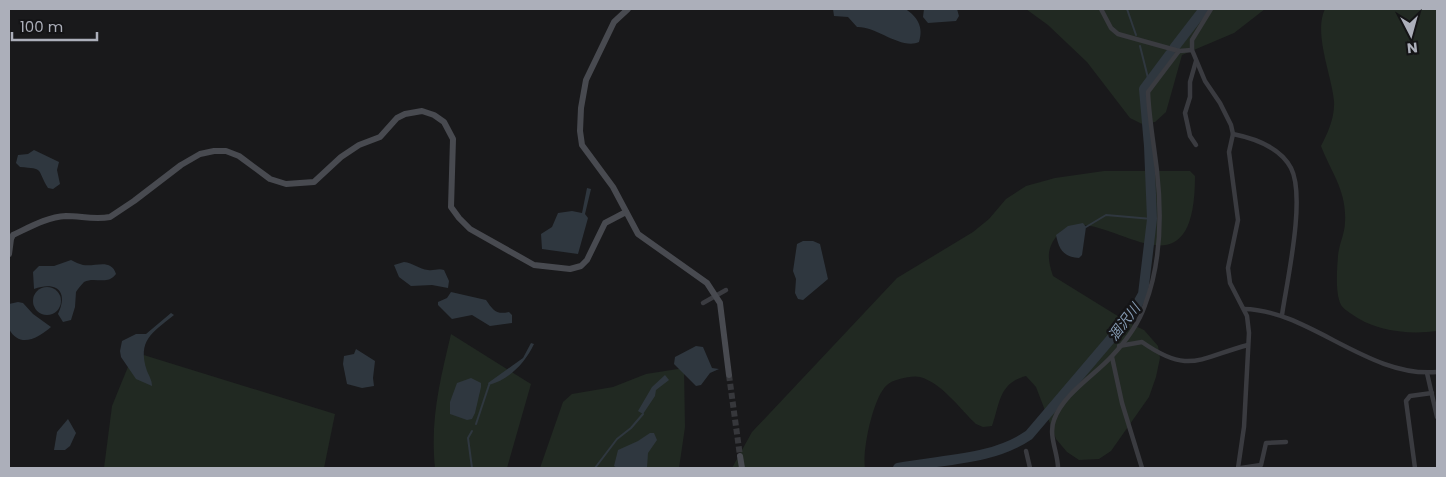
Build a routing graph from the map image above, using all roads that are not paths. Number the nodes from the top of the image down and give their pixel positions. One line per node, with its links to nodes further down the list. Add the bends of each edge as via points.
1 (628, 9): 9 (street, via 614,22 586,80 580,131 582,145 613,187)
2 (1101, 9): 5 (street, via 1118,34)
3 (1211, 9): 4 (street, via 1192,40)
4 (1192, 50): 5 (street); 6 (street)
5 (1179, 51): 16 (street, via 1148,92 1157,174 1158,258 1144,308)
6 (1196, 61): 7 (street); 8 (street, via 1185,113 1190,136)
7 (1233, 134): 13 (street, via 1230,152 1238,220 1228,268 1230,283); 14 (street, via 1268,146 1285,160 1295,179 1295,220)
8 (1196, 145)
9 (626, 212): 10 (street, via 605,223 588,260 581,266 570,269 534,265 470,229 459,218 451,206 454,139 444,122 422,111 397,118 380,137 359,144 314,182 286,184 270,179 239,156 226,151 200,154 110,216 95,219 49,218 13,235); 20 (street, via 638,234 707,283 720,303)
10 (9, 254)
11 (726, 290): 12 (street)
12 (703, 303)
13 (1244, 309): 14 (street, via 1260,309); 15 (street)
14 (1282, 316): 19 (street, via 1357,353)
15 (1248, 345): 16 (street, via 1198,361 1179,362 1163,357 1142,342); 30 (street)
16 (1119, 346): 17 (street)
17 (1112, 356): 28 (street, via 1089,375 1053,420); 29 (street)
18 (1437, 372): 19 (street)
19 (1427, 373): 21 (street)
20 (730, 374)
21 (1432, 394): 22 (street); 31 (street, via 1410,396 1406,401)
22 (1437, 417)
23 (1286, 442): 30 (street, via 1266,443 1261,465)
24 (1026, 451): 27 (street)
25 (740, 456): 26 (street)
26 (742, 468)
27 (1030, 468)
28 (1058, 468)
29 (1142, 468)
30 (1239, 468)
31 (1415, 468)

